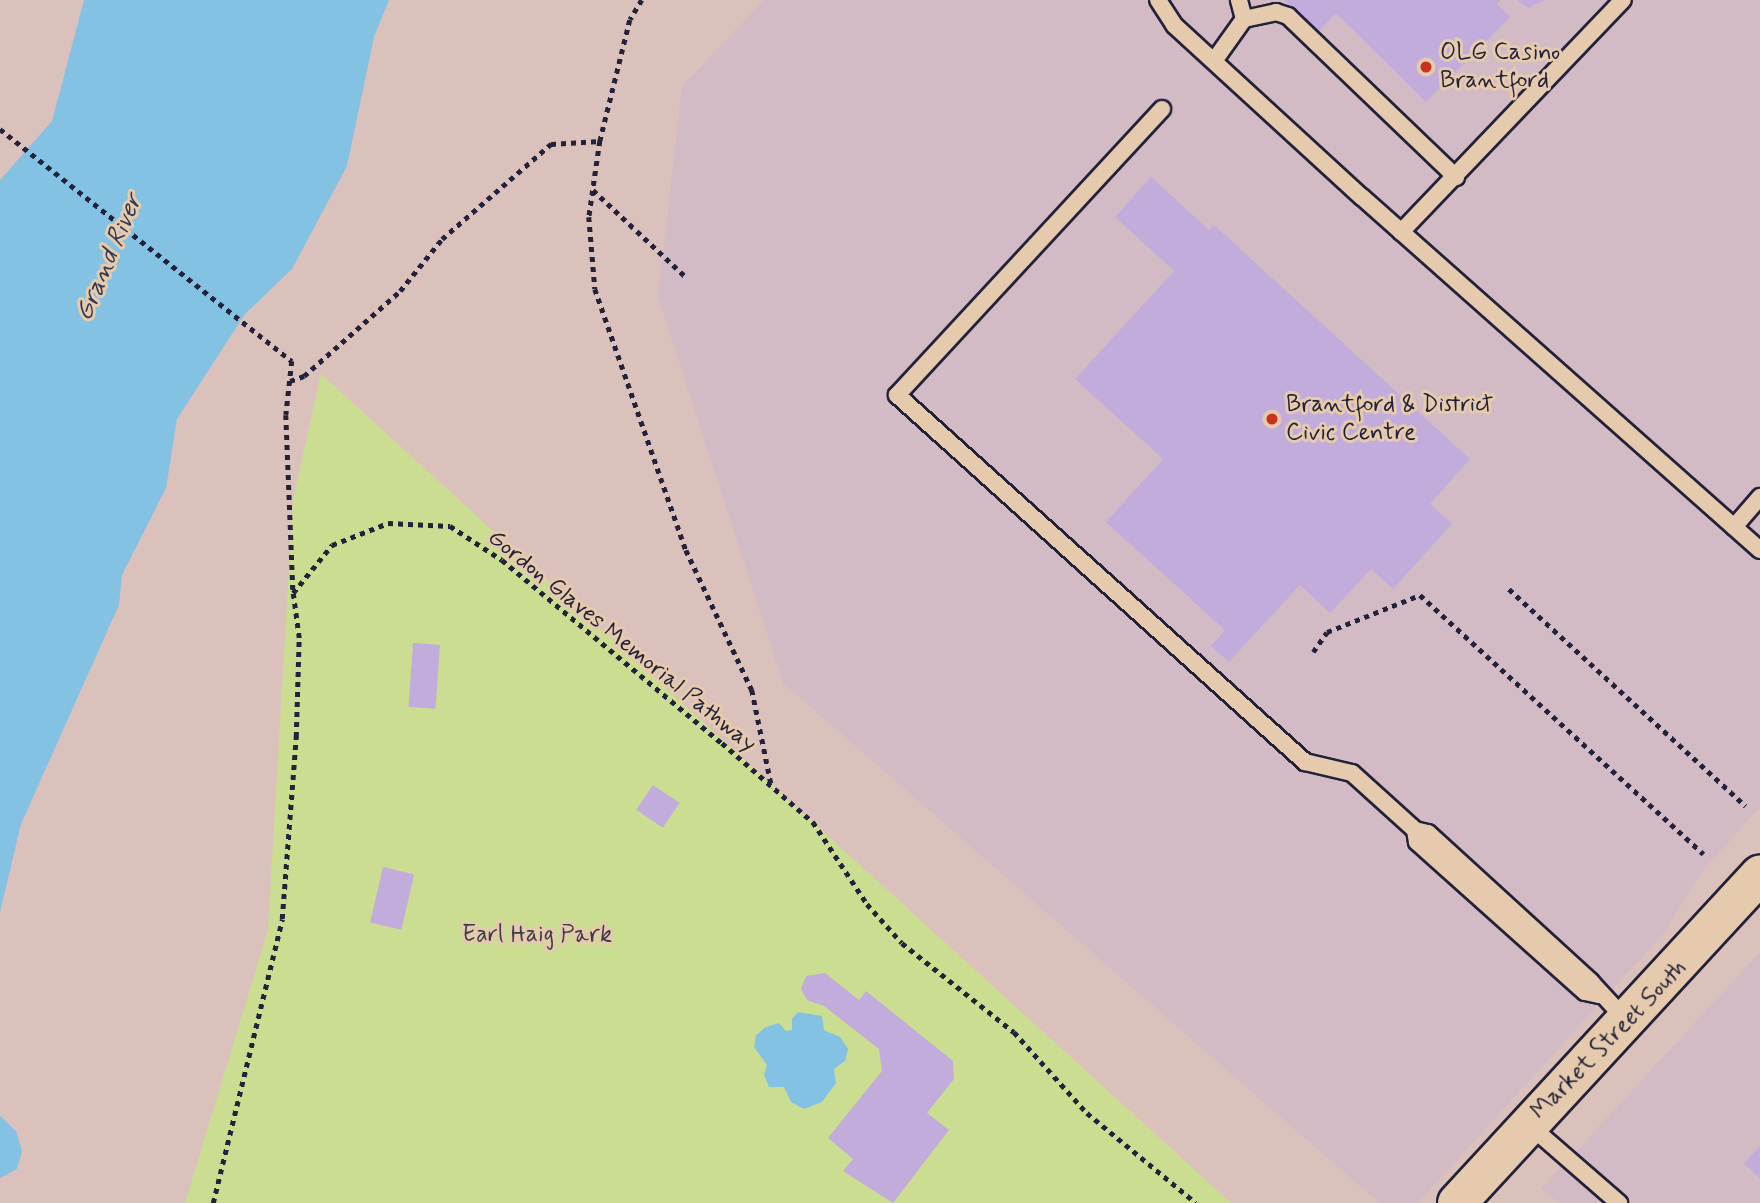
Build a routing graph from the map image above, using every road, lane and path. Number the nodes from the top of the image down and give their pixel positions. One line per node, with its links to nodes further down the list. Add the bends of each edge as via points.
1 (642, 0): 9 (path, Gordon Glaves Memorial Pathway, via 630,20)
2 (1158, 0): 6 (lane, via 1174,25)
3 (1239, 0): 5 (lane)
4 (1623, 0): 10 (lane)
5 (1244, 19): 6 (lane); 10 (lane, via 1276,12 1288,16)
6 (1214, 61): 12 (lane)
7 (1162, 109): 25 (lane, via 897,395 1306,762 1352,774 1415,831 1428,833 1591,982)
8 (0, 129): 14 (path, via 292,361)
9 (600, 141): 11 (path, Gordon Glaves Memorial Pathway); 14 (path, via 551,144 442,239 400,291 304,376)
10 (1456, 177): 12 (lane)
11 (593, 189): 13 (path); 21 (path, Gordon Glaves Memorial Pathway, via 589,217 595,289 686,550 752,690)
12 (1401, 232): 16 (lane)
13 (687, 278)
14 (290, 381): 19 (path, via 286,415)
15 (1760, 497): 16 (lane)
16 (1734, 527): 17 (lane)
17 (1760, 550)
18 (1508, 589): 22 (path)
19 (293, 593): 21 (path, Gordon Glaves Memorial Pathway, via 332,545 388,523 450,526 502,560); 27 (path, via 299,638 296,737 282,919)
20 (1313, 652): 23 (path, via 1327,632 1420,595)
21 (773, 790): 28 (path, Gordon Glaves Memorial Pathway, via 813,822 867,904 902,943 1014,1032 1087,1113)
22 (1746, 806)
23 (1704, 854)
24 (1760, 875): 25 (street, Market Street South)
25 (1627, 1021): 26 (street, Market Street South)
26 (1528, 1124): 29 (street, Market Street South); 30 (lane)
27 (214, 1203)
28 (1196, 1203)
29 (1457, 1203)
30 (1619, 1203)

